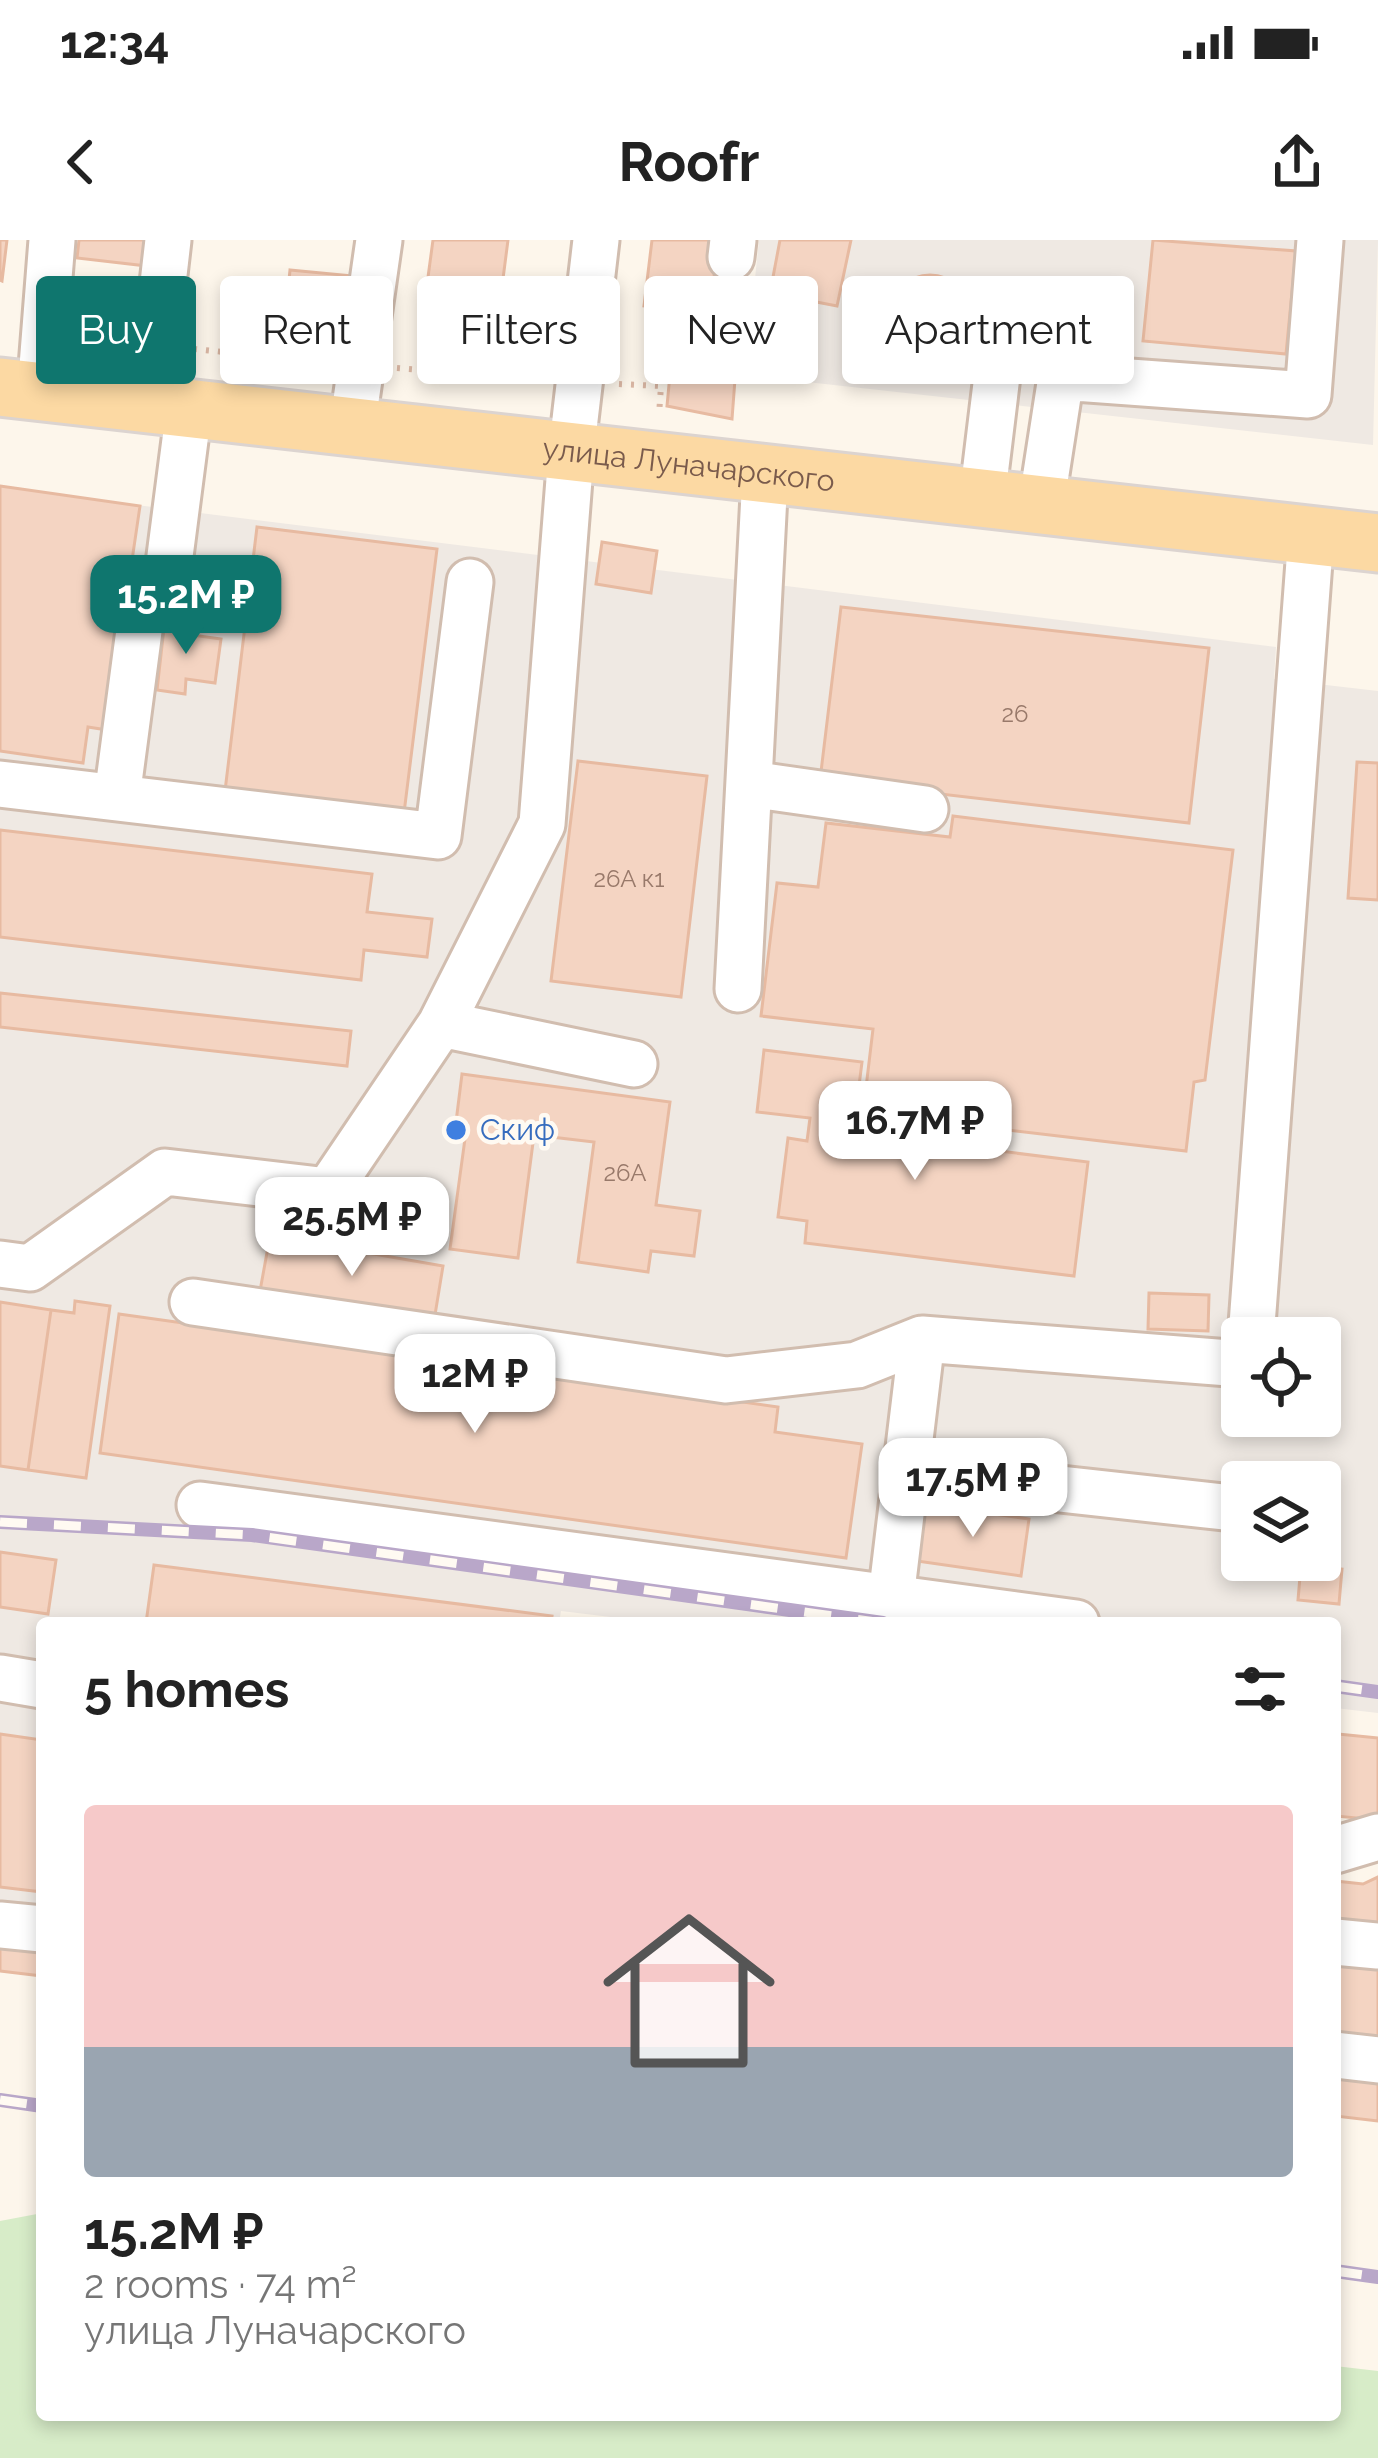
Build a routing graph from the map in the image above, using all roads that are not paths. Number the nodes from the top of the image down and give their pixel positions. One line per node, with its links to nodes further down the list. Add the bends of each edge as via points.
1 (52, 240): 7 (street)
2 (168, 240): 8 (street)
3 (379, 240): 9 (street)
4 (596, 240): 10 (street)
5 (1320, 240): 13 (street, via 1308,395 1060,377)
6 (996, 384): 12 (street)
7 (20, 390): 8 (main road, улица Луначарского)
8 (169, 407): 9 (main road, улица Луначарского); 19 (street, via 166,587 140,623)
9 (352, 428): 10 (main road, улица Луначарского)
10 (571, 454): 11 (main road, улица Луначарского); 22 (street, via 542,824)
11 (765, 476): 12 (main road, улица Луначарского); 18 (street)
12 (982, 499): 13 (main road, улица Луначарского)
13 (1041, 506): 14 (main road, улица Луначарского)
14 (1311, 536): 15 (main road, улица Луначарского); 26 (street)
15 (1378, 543)
16 (470, 582): 19 (street, via 438,836)
17 (0, 784): 19 (street)
18 (749, 784): 20 (street); 21 (street)
19 (117, 796)
20 (926, 809)
21 (738, 988)
22 (441, 1024): 23 (street); 24 (street, via 328,1191 165,1172 30,1268)
23 (634, 1064)
24 (0, 1264)
25 (193, 1302): 27 (street, via 726,1379 857,1365)
26 (1253, 1317)
27 (922, 1339): 28 (street); 29 (street)
28 (1221, 1362)
29 (907, 1472): 31 (street); 32 (street)
30 (200, 1505): 32 (street)
31 (1221, 1507)
32 (891, 1598): 33 (street)
33 (1032, 1617)
34 (0, 1678): 35 (street)
35 (36, 1684)
36 (1378, 1837): 37 (street)
37 (1341, 1848)
38 (0, 1925): 39 (street)
39 (36, 1928)
40 (1341, 1943): 41 (street)
41 (1378, 1946)
42 (1341, 2057): 43 (street)
43 (1378, 2060)

